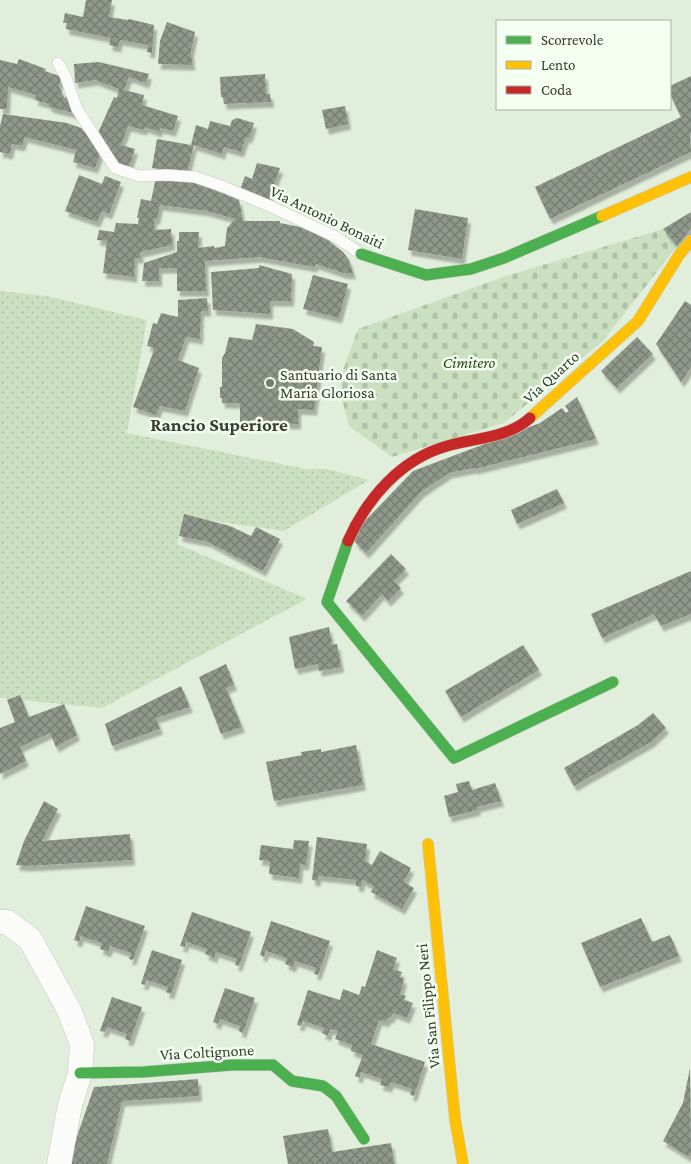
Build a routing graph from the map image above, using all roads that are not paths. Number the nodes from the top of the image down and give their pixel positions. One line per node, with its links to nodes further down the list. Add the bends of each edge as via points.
1 (58, 63): 4 (lane, Via Antonio Bonaiti, via 77,109 115,168 139,176 196,177 272,207 336,237)
2 (691, 177): 4 (street, Via Antonio Bonaiti, via 504,258 471,269 426,275)
3 (691, 241): 5 (street, Via Quarto, via 638,321 523,424 494,436 421,455 374,495 346,545 327,602 454,758)
4 (361, 254)
5 (613, 682)
6 (428, 844): 11 (street, Via San Filippo Neri, via 455,1119)
7 (0, 922): 8 (street, via 6,922 30,939 69,1010 82,1044)
8 (80, 1073): 9 (street, Via Coltignone, via 273,1065 292,1081 323,1086 336,1096); 10 (street)
9 (364, 1139)
10 (58, 1164)
11 (463, 1164)

